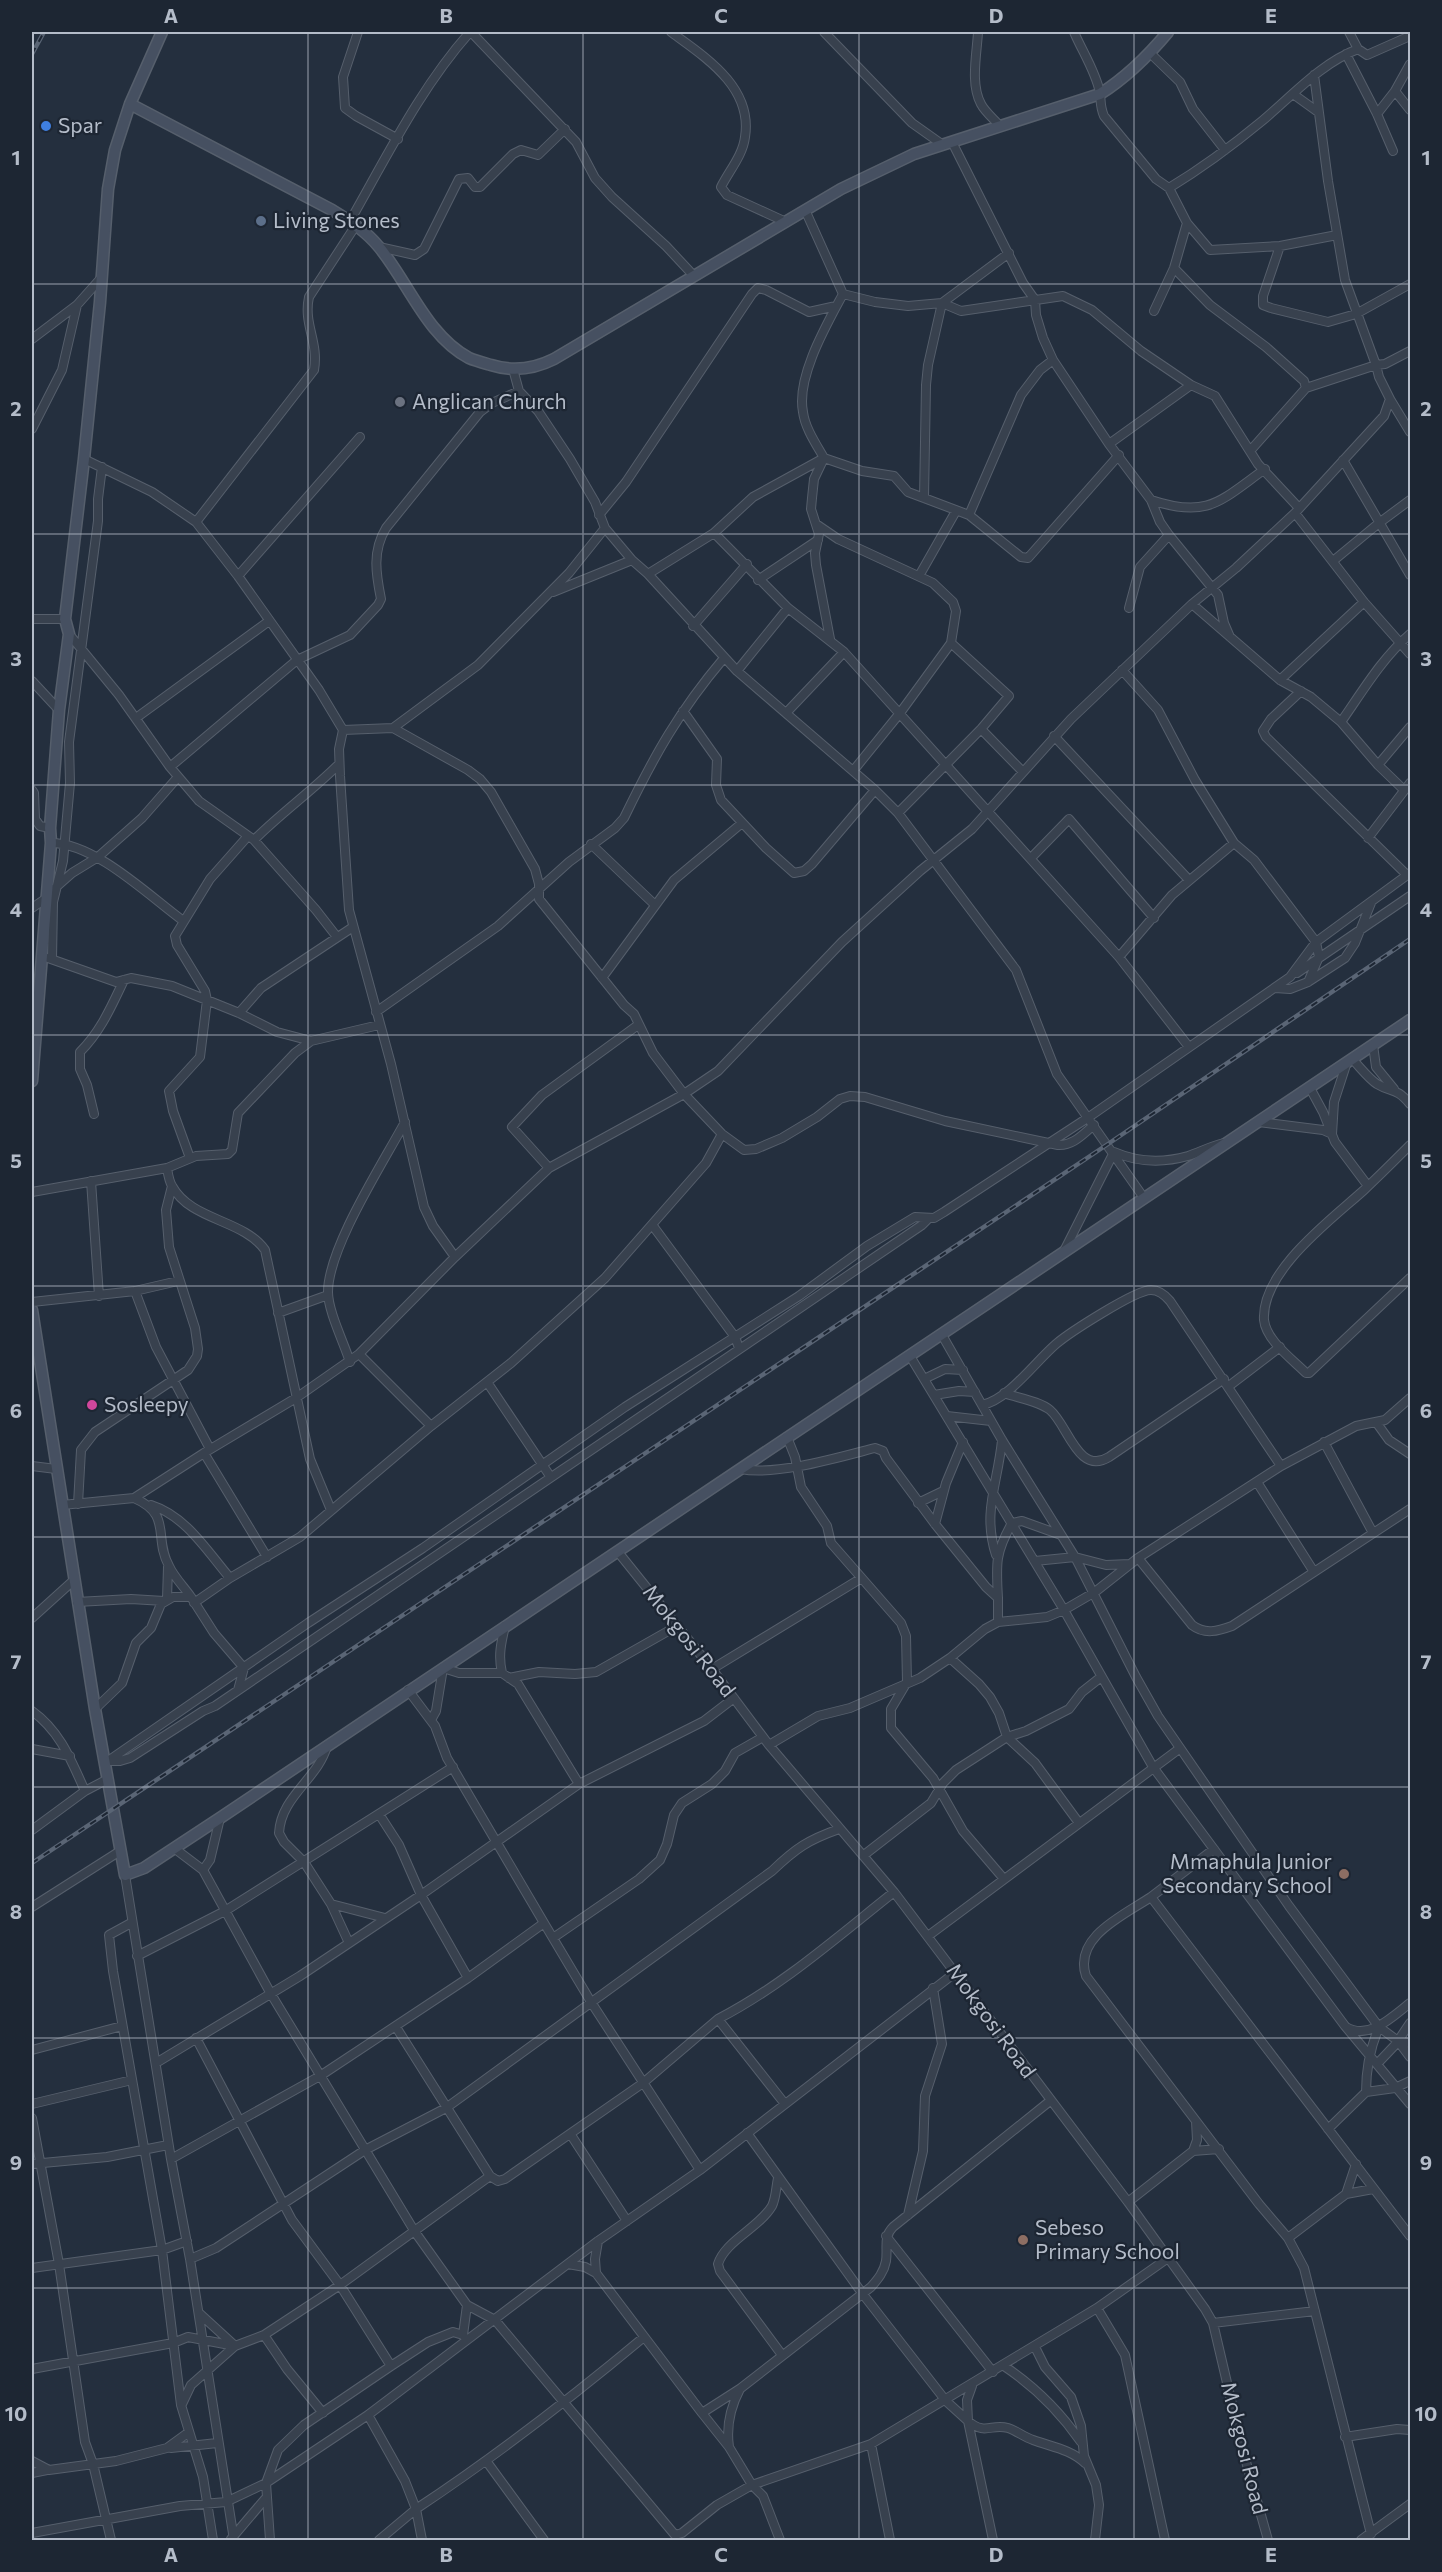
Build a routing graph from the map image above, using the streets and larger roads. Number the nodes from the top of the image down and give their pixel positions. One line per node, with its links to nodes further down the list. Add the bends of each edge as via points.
1 (162, 32): 19 (street)
2 (358, 32): 25 (street, via 343,77 345,108)
3 (470, 32): 24 (street); 25 (street, via 446,59)
4 (671, 32): 31 (street, via 720,70 742,104 746,135 722,191)
5 (824, 32): 26 (street, via 912,123)
6 (978, 32): 23 (street, via 977,94 983,108)
7 (1074, 32): 17 (street)
8 (1168, 32): 12 (street)
9 (1349, 32): 11 (street)
10 (1410, 36): 11 (street, via 1367,55)
11 (1358, 49): 13 (street)
12 (1150, 53): 17 (street); 27 (street, via 1180,82 1193,109)
13 (1346, 54): 15 (street); 22 (street)
14 (1410, 64): 16 (street)
15 (1314, 75): 18 (street); 21 (street)
16 (1395, 91): 20 (street); 22 (street)
17 (1100, 94): 23 (street); 29 (street, via 1104,116)
18 (1293, 94): 21 (street); 27 (street)
19 (130, 104): 32 (street); 39 (street, via 108,189)
20 (1410, 110)
21 (1318, 112): 34 (street)
22 (1377, 114): 28 (street)
23 (1000, 126): 26 (street)
24 (565, 129): 36 (street, via 538,155 521,150 513,154 480,187 474,187 468,178 459,179 424,249 415,255); 40 (street, via 612,197)
25 (398, 139): 32 (street)
26 (947, 143): 30 (street, via 914,154 841,189); 37 (street)
27 (1225, 150): 29 (street)
28 (1393, 151)
29 (1169, 189): 33 (street)
30 (806, 212): 31 (street); 42 (street)
31 (786, 222): 40 (street)
32 (353, 223): 36 (street); 76 (street, via 309,297 306,311 317,355 314,370)
33 (1187, 223): 35 (street, via 1210,250); 38 (street)
34 (1337, 235): 35 (street); 48 (street)
35 (1280, 246): 48 (street, via 1263,304 1328,322)
36 (379, 247): 53 (street, via 432,324 450,343 469,358)
37 (1009, 253): 43 (street); 44 (street)
38 (1174, 268): 47 (street); 55 (street, via 1210,305 1304,381)
39 (102, 276): 45 (street); 64 (street)
40 (694, 276): 53 (street, via 554,359 537,367)
41 (1410, 284): 48 (street)
42 (843, 294): 44 (street, via 908,306); 46 (street)
43 (1035, 300): 44 (street, via 961,311); 51 (street, via 1036,315); 54 (street, via 1063,296 1092,310)
44 (942, 303): 69 (street, via 927,375)
45 (77, 305): 49 (street); 58 (street, via 62,370)
46 (836, 306): 65 (street, via 816,349 802,402 804,419); 74 (street, via 809,312 758,288 626,482)
47 (1154, 311)
48 (1356, 314): 52 (street)
49 (32, 339)
50 (1410, 351): 52 (street, via 1385,364)
51 (1053, 360): 61 (street); 75 (street, via 1021,395)
52 (1376, 364): 55 (street); 57 (street)
53 (513, 369): 56 (street)
54 (1191, 386): 61 (street); 62 (street, via 1215,396)
55 (1306, 388): 62 (street)
56 (519, 391): 74 (street, via 538,411 570,459); 111 (street, via 480,412 386,528 378,542 378,605 350,635)
57 (1390, 399): 59 (street); 66 (street, via 1384,416)
58 (32, 429)
59 (1410, 432)
60 (360, 437): 88 (street)
61 (1109, 444): 63 (street)
62 (1250, 451): 68 (street)
63 (1119, 455): 70 (street); 75 (street, via 1028,558 1021,557)
64 (84, 459): 67 (street); 98 (street)
65 (824, 459): 69 (street, via 894,476 908,492); 78 (street, via 814,478 811,509); 80 (street, via 753,497)
66 (1343, 460): 73 (street); 77 (street)
67 (102, 467): 76 (street, via 152,492); 107 (street)
68 (1265, 470): 70 (street, via 1215,505 1194,510); 73 (street)
69 (924, 498): 72 (street)
70 (1151, 500): 81 (street)
71 (1410, 500): 77 (street)
72 (956, 511): 75 (street); 89 (street)
73 (1297, 511): 84 (street); 91 (street)
74 (599, 515): 79 (street)
75 (969, 515)
76 (196, 522): 88 (street)
77 (1379, 523): 84 (street); 87 (street)
78 (816, 524): 82 (street); 89 (street, via 838,539)
79 (605, 528): 83 (street); 92 (street)
80 (714, 533): 85 (street); 86 (street)
81 (1169, 535): 91 (street); 96 (street, via 1140,567)
82 (818, 540): 90 (street); 104 (street, via 816,565)
83 (632, 560): 86 (street); 92 (street)
84 (1333, 561): 93 (street)
85 (747, 564): 90 (street); 100 (street)
86 (648, 574): 100 (street)
87 (1410, 575)
88 (238, 576): 99 (street)
89 (919, 576): 106 (street, via 953,602 956,610)
90 (758, 580): 95 (street)
91 (1213, 587): 94 (street); 103 (street)
92 (550, 593): 124 (street, via 478,665)
93 (1364, 602): 105 (street); 114 (street)
94 (1192, 604): 103 (street); 112 (street)
95 (788, 608): 104 (street); 113 (street)
96 (1129, 608)
97 (32, 619): 98 (street)
98 (65, 619): 101 (street)
99 (268, 621): 111 (street); 121 (street)
100 (693, 626): 110 (street)
101 (69, 634): 107 (street); 117 (street)
102 (1410, 634): 105 (street)
103 (1230, 637): 114 (street)
104 (830, 639): 108 (street)
105 (1401, 642): 109 (street); 122 (street)
106 (951, 643): 120 (street); 125 (street, via 1009,696)
107 (81, 650): 121 (street); 146 (street, via 69,742 70,783)
108 (844, 652): 119 (street); 120 (street)
109 (1410, 654)
110 (724, 658): 113 (street); 118 (street)
111 (297, 660): 126 (street); 131 (street)
112 (1122, 670): 127 (street); 147 (street, via 1158,710)
113 (737, 671): 119 (street)
114 (1280, 680): 116 (street)
115 (32, 681): 117 (street)
116 (1301, 691): 122 (street); 144 (street, via 1263,731)
117 (59, 710): 142 (street)
118 (682, 711): 141 (street, via 717,759 717,792); 148 (street, via 624,818)
119 (787, 712): 132 (street)
120 (900, 713): 129 (street); 132 (street)
121 (136, 718): 131 (street)
122 (1341, 722): 130 (street)
123 (1410, 727): 130 (street)
124 (393, 728): 126 (street); 155 (street, via 468,770 491,792 535,869)
125 (981, 729): 129 (street); 133 (street)
126 (343, 730): 128 (street)
127 (1054, 736): 133 (street); 153 (street)
128 (339, 764): 143 (street); 163 (street)
129 (947, 765): 139 (street); 140 (street)
130 (1378, 765): 136 (street)
131 (171, 767): 134 (street)
132 (853, 771): 138 (street)
133 (1023, 772): 139 (street)
134 (178, 777): 143 (street, via 199,801); 149 (street, via 142,818)
135 (1410, 783): 136 (street)
136 (1403, 789): 144 (street)
137 (32, 790): 142 (street, via 35,819 40,826)
138 (875, 790): 140 (street); 141 (street, via 812,864 798,873 790,870)
139 (989, 812): 150 (street); 151 (street)
140 (898, 813): 151 (street)
141 (742, 823): 159 (street, via 674,880)
142 (50, 828): 145 (street)
143 (251, 838): 162 (street, via 210,879); 165 (street)
144 (1368, 838): 152 (street)
145 (51, 843): 146 (street); 157 (street)
146 (64, 843): 149 (street); 154 (street)
147 (1234, 843): 153 (street); 166 (street, via 1254,860)
148 (591, 844): 155 (street); 159 (street)
149 (98, 857): 154 (street); 162 (street)
150 (1031, 858): 161 (street, via 1069,819); 168 (street)
151 (934, 860): 188 (street, via 842,942 726,1065); 191 (street, via 1016,970 1057,1074)
152 (1409, 874): 158 (street)
153 (1189, 880): 161 (street)
154 (56, 888): 157 (street); 167 (street)
155 (539, 891): 171 (street, via 539,899); 176 (street, via 498,926)
156 (1410, 896): 164 (street)
157 (46, 899): 160 (street); 167 (street)
158 (1373, 900): 164 (street); 166 (street)
159 (654, 904): 171 (street)
160 (32, 908)
161 (1154, 918): 168 (street)
162 (183, 920): 175 (street, via 175,936 177,945)
163 (353, 927): 165 (street); 176 (street)
164 (1360, 929): 169 (street); 173 (street, via 1345,958)
165 (338, 937): 177 (street, via 261,988)
166 (1316, 942): 169 (street); 170 (street)
167 (47, 957): 172 (street, via 116,982); 185 (street)
168 (1119, 957): 183 (street)
169 (1319, 957): 170 (street); 173 (street)
170 (1290, 977): 174 (street)
171 (603, 978): 180 (street, via 634,1014)
172 (124, 980): 175 (street, via 172,986); 190 (street, via 103,1024 80,1052 80,1069)
173 (1308, 982): 174 (street, via 1290,989)
174 (1275, 988): 183 (street)
175 (207, 1000): 177 (street); 201 (street, via 200,1057 169,1090)
176 (375, 1012): 179 (street)
177 (239, 1013): 181 (street, via 277,1032)
178 (1410, 1020): 182 (street)
179 (379, 1025): 181 (street); 192 (street)
180 (638, 1025): 188 (street, via 652,1053); 203 (street, via 542,1095 512,1126)
181 (311, 1041): 201 (street, via 238,1113 231,1152)
182 (1373, 1045): 184 (street); 187 (street, via 1376,1067)
183 (1189, 1047): 191 (street)
184 (1350, 1061): 186 (street); 187 (street, via 1379,1086); 196 (street, via 1334,1102)
185 (32, 1081)
186 (1310, 1088): 193 (street); 196 (street)
187 (1394, 1089): 189 (street)
188 (684, 1094): 195 (street); 203 (street)
189 (1410, 1104)
190 (94, 1114)
191 (1089, 1117): 194 (street); 198 (street)
192 (405, 1122): 212 (street, via 424,1207); 216 (street, via 344,1235)
193 (1259, 1122): 196 (street); 197 (street)
194 (1094, 1125): 198 (street, via 1066,1146); 200 (street)
195 (722, 1134): 198 (street, via 744,1150 756,1149 798,1130 850,1096); 210 (street, via 706,1163)
196 (1332, 1134): 206 (street)
197 (1230, 1141): 200 (street, via 1188,1156 1156,1160 1136,1160); 208 (street)
198 (1049, 1143): 209 (street)
199 (1410, 1145): 206 (street)
200 (1114, 1152): 208 (street); 211 (street)
201 (190, 1158): 202 (street)
202 (167, 1168): 204 (street); 205 (street)
203 (549, 1168): 212 (street)
204 (92, 1181): 207 (street); 217 (street)
205 (172, 1186): 214 (street, via 166,1210 169,1247); 220 (street, via 207,1215 245,1232 261,1245 269,1263)
206 (1368, 1186): 223 (street, via 1303,1244 1274,1283 1264,1320)
207 (32, 1192)
208 (1144, 1198): 211 (street)
209 (928, 1219): 222 (street, via 919,1215 904,1223); 224 (street)
210 (653, 1226): 222 (street); 231 (street, via 605,1278)
211 (1062, 1255): 221 (street)
212 (455, 1257): 225 (street)
213 (1410, 1278): 223 (street, via 1310,1373)
214 (178, 1281): 215 (street); 230 (street, via 195,1328 198,1349 188,1370)
215 (135, 1291): 217 (street); 230 (street)
216 (328, 1295): 220 (street); 227 (street)
217 (99, 1296): 218 (street)
218 (32, 1302)
219 (32, 1310): 253 (street)
220 (278, 1313): 236 (street)
221 (942, 1335): 226 (street); 228 (street)
222 (735, 1337): 224 (street); 249 (street)
223 (1280, 1347): 232 (street)
224 (739, 1348): 255 (street)
225 (359, 1354): 227 (street); 242 (street)
226 (910, 1356): 229 (street); 243 (street)
227 (350, 1362): 236 (street)
228 (963, 1370): 229 (street, via 945,1369); 233 (street)
229 (924, 1378): 235 (street)
230 (172, 1381): 247 (street); 261 (street, via 84,1443)
231 (487, 1382): 242 (street); 249 (street)
232 (1226, 1383): 234 (street, via 1097,1462 1081,1455 1049,1409); 234 (street, via 1165,1294 1148,1290 1057,1343); 251 (street)
233 (975, 1392): 235 (street); 238 (street)
234 (1004, 1394): 238 (street)
235 (934, 1395): 239 (street)
236 (296, 1398): 247 (street); 264 (street, via 310,1459)
237 (1410, 1398): 241 (street, via 1385,1420)
238 (982, 1406): 240 (street)
239 (947, 1416): 240 (street); 245 (street)
240 (991, 1421): 244 (street)
241 (1376, 1422): 246 (street, via 1356,1426); 248 (street, via 1389,1440)
242 (431, 1426): 264 (street)
243 (787, 1437): 252 (street); 254 (street)
244 (1002, 1440): 258 (street); 269 (street)
245 (963, 1442): 257 (street); 258 (street)
246 (1324, 1442): 251 (street); 268 (street)
247 (207, 1451): 259 (street); 272 (street)
248 (1410, 1454)
249 (542, 1465): 255 (street); 293 (street)
250 (32, 1466): 253 (street)
251 (1281, 1466): 256 (street)
252 (797, 1467): 254 (street); 260 (street, via 876,1448 883,1451); 280 (street, via 801,1487 827,1526 831,1543)
253 (56, 1469): 263 (street)
254 (741, 1469): 270 (street)
255 (550, 1476): 299 (street)
256 (1257, 1482): 274 (street); 278 (street)
257 (943, 1491): 260 (street); 267 (street)
258 (993, 1491): 266 (street); 271 (street, via 989,1527)
259 (134, 1498): 261 (street); 262 (street)
260 (918, 1503): 267 (street)
261 (78, 1504): 263 (street)
262 (148, 1504): 277 (street, via 157,1514); 279 (street, via 183,1522)
263 (62, 1505): 281 (street)
264 (331, 1509): 272 (street, via 300,1537)
265 (1410, 1509): 268 (street)
266 (1012, 1523): 269 (street, via 1022,1521); 271 (street); 275 (street)
267 (935, 1524): 283 (street)
268 (1373, 1533): 278 (street)
269 (1061, 1535): 273 (street)
270 (618, 1552): 290 (street); 291 (street, Mokgosi Road)
271 (997, 1556): 283 (street)
272 (267, 1557): 279 (street)
273 (1075, 1557): 275 (street); 276 (street, via 1106,1565); 282 (street)
274 (1138, 1558): 276 (street); 278 (street, via 1191,1625 1211,1632 1232,1626)
275 (1035, 1560): 287 (street)
276 (1130, 1564): 282 (street)
277 (168, 1565): 284 (street); 285 (street)
278 (1314, 1572)
279 (230, 1578): 285 (street)
280 (860, 1579): 295 (street); 298 (street, via 901,1623 906,1636)
281 (74, 1580): 286 (street); 288 (street)
282 (1095, 1592): 287 (street); 310 (street, via 1136,1677)
283 (998, 1598): 289 (street)
284 (166, 1600): 285 (street); 286 (street); 302 (street, via 157,1610 151,1628 136,1643 122,1683)
285 (192, 1600): 293 (street, via 214,1634)
286 (77, 1602): 302 (street)
287 (1064, 1610): 289 (street, via 1039,1618); 297 (street)
288 (32, 1618)
289 (998, 1622): 292 (street)
290 (506, 1626): 294 (street); 296 (street, via 499,1661)
291 (677, 1626): 295 (street, Mokgosi Road); 296 (street, via 596,1672)
292 (950, 1658): 298 (street); 306 (street, via 990,1697)
293 (244, 1668): 299 (street); 312 (street)
294 (443, 1668): 296 (street, via 459,1673); 300 (street); 304 (street)
295 (712, 1669): 301 (street, Mokgosi Road)
296 (505, 1675): 316 (street, via 518,1684)
297 (1101, 1677): 306 (street, via 1069,1709); 314 (street)
298 (907, 1682): 307 (street, via 850,1708 818,1716); 317 (street, via 891,1709 891,1728)
299 (238, 1690): 312 (street, via 130,1758)
300 (408, 1690): 304 (street); 308 (street)
301 (734, 1698): 305 (street, Mokgosi Road); 316 (street, via 704,1721)
302 (95, 1709): 312 (street)
303 (32, 1711): 311 (street, via 46,1721)
304 (431, 1720): 313 (street)
305 (763, 1737): 307 (street, Mokgosi Road); 343 (street, via 735,1753 712,1784 682,1803 674,1815 660,1860)
306 (1007, 1737): 317 (street, via 956,1770); 321 (street, via 1040,1768)
307 (768, 1745): 323 (street, Mokgosi Road)
308 (327, 1746): 320 (street); 329 (street, via 324,1758 289,1801 279,1825 284,1842)
309 (32, 1749): 311 (street)
310 (1179, 1749): 314 (street); 357 (street)
311 (70, 1756): 318 (street)
312 (106, 1762): 315 (street)
313 (453, 1767): 319 (street); 324 (street)
314 (1153, 1767): 321 (street); 326 (street)
315 (108, 1779): 318 (street); 327 (street)
316 (579, 1784): 324 (street)
317 (940, 1789): 328 (street, via 931,1803); 332 (street, via 955,1820)
318 (85, 1791): 322 (street)
319 (379, 1814): 329 (street); 334 (street, via 399,1845)
320 (220, 1818): 325 (street); 330 (street, via 210,1860)
321 (1079, 1823): 332 (street)
322 (34, 1826)
323 (839, 1829): 328 (street, Mokgosi Road); 350 (street, via 805,1842 772,1871)
324 (498, 1842): 334 (street); 341 (street)
325 (174, 1848): 330 (street); 331 (street, via 144,1868)
326 (1214, 1849): 335 (street); 355 (street)
327 (120, 1851): 331 (street); 337 (street)
328 (864, 1855): 333 (street, Mokgosi Road)
329 (304, 1862): 336 (street); 338 (street)
330 (203, 1870): 338 (street)
331 (125, 1875): 340 (street)
332 (1004, 1879): 342 (street)
333 (894, 1892): 342 (street, Mokgosi Road); 352 (street, via 792,1974)
334 (421, 1895): 339 (street); 347 (street)
335 (1151, 1897): 379 (street, via 1092,1939 1082,1965 1096,1992); 380 (street)
336 (331, 1904): 339 (street); 344 (street)
337 (32, 1907)
338 (225, 1911): 345 (street); 349 (street)
339 (385, 1918): 344 (street)
340 (131, 1923): 345 (street); 354 (street, via 110,1935)
341 (544, 1923): 343 (street); 347 (street)
342 (928, 1936): 346 (street, Mokgosi Road)
343 (553, 1938): 350 (street)
344 (349, 1942): 349 (street)
345 (137, 1956): 364 (street)
346 (956, 1972): 348 (street); 372 (street, Mokgosi Road)
347 (468, 1978): 356 (street)
348 (933, 1988): 374 (street); 398 (street, via 942,2044 925,2096 923,2151)
349 (271, 1994): 358 (street); 366 (street)
350 (591, 2002): 369 (street); 376 (street)
351 (1410, 2002): 357 (street)
352 (718, 2019): 369 (street); 374 (street)
353 (1410, 2024): 359 (street)
354 (122, 2026): 361 (street); 367 (street)
355 (1345, 2026): 357 (street, via 1353,2031); 362 (street)
356 (396, 2027): 366 (street); 376 (street)
357 (1379, 2027): 359 (street); 362 (street)
358 (196, 2038): 364 (street); 378 (street)
359 (1398, 2041): 360 (street); 363 (street); 365 (street)
360 (1410, 2043)
361 (32, 2050)
362 (1370, 2055): 365 (street); 371 (street)
363 (1410, 2057)
364 (156, 2062): 383 (street)
365 (1377, 2064): 370 (street)
366 (320, 2076): 378 (street); 386 (street)
367 (132, 2080): 373 (street); 384 (street)
368 (1410, 2081): 370 (street)
369 (643, 2083): 382 (street); 391 (street)
370 (1395, 2088): 371 (street); 375 (street)
371 (1366, 2092): 380 (street)
372 (1050, 2101): 396 (street, Mokgosi Road); 398 (street)
373 (32, 2104)
374 (785, 2104): 381 (street)
375 (1410, 2104)
376 (446, 2108): 386 (street); 392 (street)
377 (32, 2118): 389 (street)
378 (240, 2121): 388 (street); 397 (street)
379 (1196, 2121): 385 (street); 387 (street)
380 (1328, 2129): 390 (street)
381 (747, 2133): 391 (street); 393 (street)
382 (570, 2134): 392 (street, via 505,2179 498,2181); 399 (street)
383 (168, 2145): 384 (street); 388 (street)
384 (144, 2149): 389 (street, via 107,2157); 406 (street)
385 (1219, 2149): 387 (street); 403 (street)
386 (365, 2150): 397 (street); 400 (street)
387 (1193, 2151): 396 (street)
388 (171, 2159): 404 (street)
389 (36, 2163): 409 (street)
390 (1356, 2164): 394 (street); 395 (street)
391 (700, 2169): 399 (street)
392 (490, 2176): 400 (street)
393 (778, 2178): 414 (street); 428 (street, via 768,2212 724,2252 718,2264)
394 (1373, 2190): 395 (street); 402 (street)
395 (1346, 2194): 403 (street)
396 (1128, 2202): 407 (street, Mokgosi Road)
397 (283, 2205): 408 (street, via 216,2248); 413 (street)
398 (908, 2215): 401 (street)
399 (627, 2221): 405 (street)
400 (415, 2232): 413 (street); 415 (street)
401 (886, 2236): 414 (street, via 885,2264 880,2276); 434 (street)
402 (1410, 2236)
403 (1288, 2238): 418 (street, via 1304,2268)
404 (187, 2241): 406 (street); 408 (street)
405 (598, 2241): 410 (street); 412 (street)
406 (162, 2250): 409 (street); 425 (street)
407 (1168, 2258): 416 (street); 420 (street, Mokgosi Road)
408 (190, 2259): 417 (street)
409 (59, 2264): 411 (street); 429 (street)
410 (568, 2264): 412 (street); 419 (street)
411 (32, 2268)
412 (596, 2273): 423 (street)
413 (340, 2285): 421 (street); 430 (street)
414 (862, 2293): 428 (street); 437 (street)
415 (467, 2305): 419 (street); 422 (street)
416 (1097, 2308): 427 (street); 481 (street, via 1125,2355)
417 (198, 2311): 424 (street); 426 (street)
418 (1315, 2312): 420 (street); 446 (street)
419 (495, 2320): 422 (street); 438 (street)
420 (1213, 2324): 482 (street, Mokgosi Road)
421 (264, 2335): 426 (street); 440 (street)
422 (464, 2337): 430 (street, via 447,2333); 442 (street)
423 (644, 2337): 438 (street); 441 (street)
424 (202, 2340): 425 (street, via 188,2337); 426 (street); 433 (street)
425 (173, 2343): 429 (street); 439 (street)
426 (236, 2346): 433 (street)
427 (1035, 2347): 431 (street); 449 (street, via 1045,2367 1071,2397)
428 (782, 2355): 436 (street)
429 (74, 2361): 432 (street); 455 (street, via 85,2442)
430 (391, 2366): 440 (street)
431 (1004, 2366): 434 (street); 449 (street, via 1053,2407)
432 (32, 2369)
433 (207, 2370): 439 (street, via 191,2385); 447 (street)
434 (993, 2372): 435 (street)
435 (973, 2385): 437 (street); 443 (street, via 967,2400)
436 (741, 2388): 441 (street); 451 (street, via 729,2420)
437 (946, 2401): 443 (street); 448 (street)
438 (564, 2403): 454 (street); 469 (street, via 675,2535)
439 (181, 2405): 445 (street)
440 (322, 2413): 459 (street, via 278,2450)
441 (702, 2413): 451 (street)
442 (368, 2415): 459 (street); 465 (street)
443 (968, 2421): 456 (street, via 980,2430 1005,2427 1071,2453); 479 (street)
444 (1410, 2430): 446 (street)
445 (189, 2432): 450 (street); 452 (street)
446 (1345, 2437): 468 (street)
447 (217, 2443): 450 (street); 463 (street)
448 (871, 2444): 460 (street); 478 (street)
449 (1083, 2444): 456 (street)
450 (194, 2446): 452 (street); 462 (street)
451 (729, 2447): 460 (street)
452 (168, 2448): 455 (street)
453 (32, 2461): 457 (street)
454 (487, 2462): 465 (street); 476 (street)
455 (93, 2464): 457 (street); 466 (street)
456 (1087, 2464): 480 (street, via 1099,2505)
457 (49, 2470): 458 (street)
458 (32, 2473)
459 (266, 2483): 461 (street); 463 (street)
460 (752, 2485): 469 (street, via 717,2505); 477 (street, via 766,2501)
461 (265, 2499): 470 (street); 473 (street)
462 (207, 2502): 463 (street); 466 (street); 472 (street)
463 (226, 2502): 470 (street)
464 (1410, 2504): 468 (street)
465 (416, 2509): 474 (street); 475 (street)
466 (107, 2521): 467 (street); 471 (street)
467 (32, 2533)
468 (1371, 2534): 483 (street)
469 (682, 2537)
470 (232, 2539)
471 (111, 2541)
472 (213, 2541)
473 (270, 2541)
474 (379, 2541)
475 (422, 2541)
476 (544, 2541)
477 (780, 2541)
478 (890, 2541)
479 (993, 2541)
480 (1095, 2541)
481 (1165, 2541)
482 (1268, 2541)
483 (1361, 2541)

